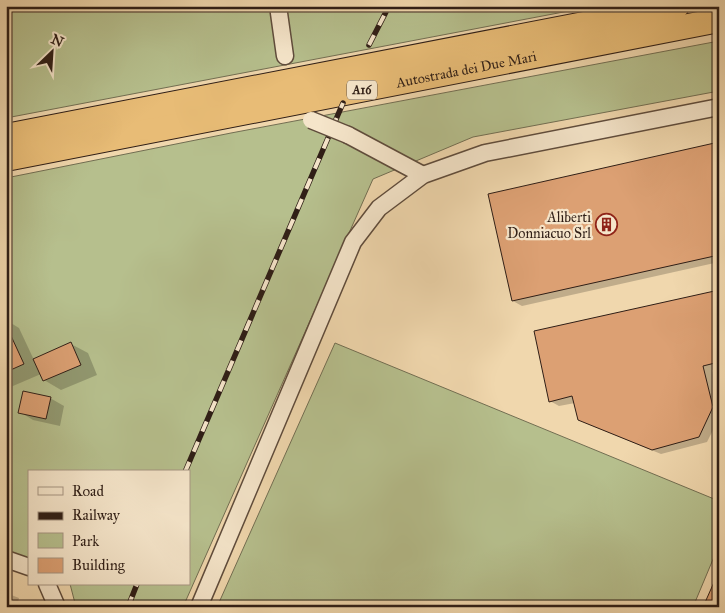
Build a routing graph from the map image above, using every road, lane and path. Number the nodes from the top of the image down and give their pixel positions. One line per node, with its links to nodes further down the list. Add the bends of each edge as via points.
1 (278, 6): 4 (street)
2 (678, 6): 7 (highway, Autostrada dei Due Mari / A16)
3 (719, 20): 8 (highway, Autostrada dei Due Mari / A16)
4 (285, 56)
5 (719, 107): 9 (street, via 485,153)
6 (311, 120): 9 (street, bridge)
7 (6, 136)
8 (6, 159)
9 (423, 176): 14 (street, via 379,208 352,242)
10 (6, 559): 11 (street)
11 (28, 567)
12 (48, 586): 13 (street)
13 (57, 607)
14 (200, 607)

